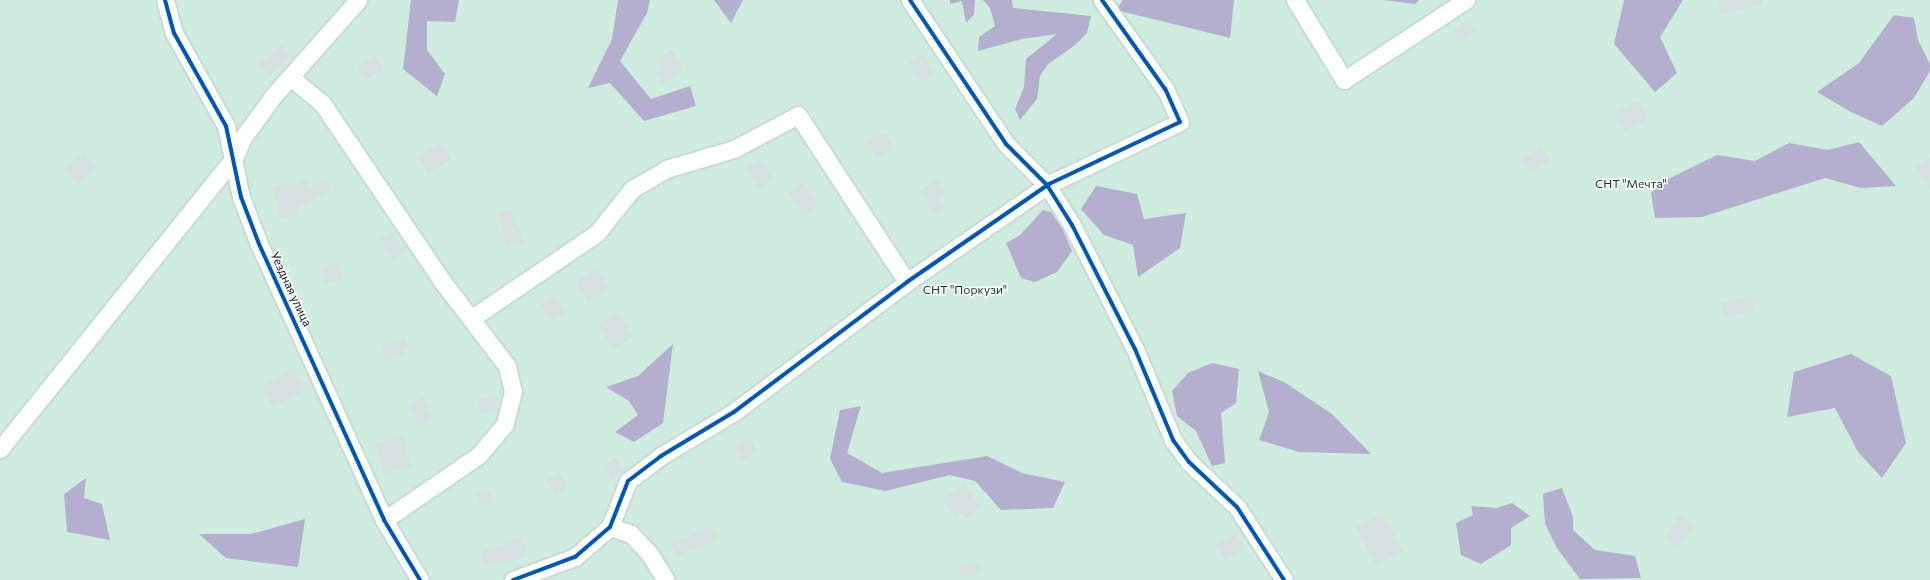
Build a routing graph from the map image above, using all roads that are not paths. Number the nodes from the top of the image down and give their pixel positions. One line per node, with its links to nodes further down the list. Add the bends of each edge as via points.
1 (164, 0): 8 (street, Уездная улица, via 174,33 226,126)
2 (358, 0): 7 (street)
3 (910, 0): 9 (street, via 1006,144)
4 (1102, 0): 9 (street, via 1165,89 1180,122)
5 (1295, 0): 6 (street, via 1344,80)
6 (1466, 0)
7 (292, 78): 8 (street, via 274,95 244,136); 11 (street, via 322,103 442,281)
8 (234, 158): 12 (street); 13 (street, Уездная улица, via 241,197 259,244)
9 (1047, 185): 10 (street); 18 (street, via 1072,225 1135,349 1173,440 1189,462 1237,506)
10 (907, 282): 11 (street, via 798,115 734,149 666,169 632,189 597,234); 14 (street, via 734,412 661,456 628,481)
11 (472, 318): 13 (street, via 507,366 513,391 505,424 479,455)
12 (0, 449)
13 (384, 520): 15 (street, Уездная улица)
14 (610, 527): 16 (street, via 575,557); 17 (street, via 631,534 649,553)
15 (420, 580)
16 (513, 580)
17 (666, 580)
18 (1284, 580)

